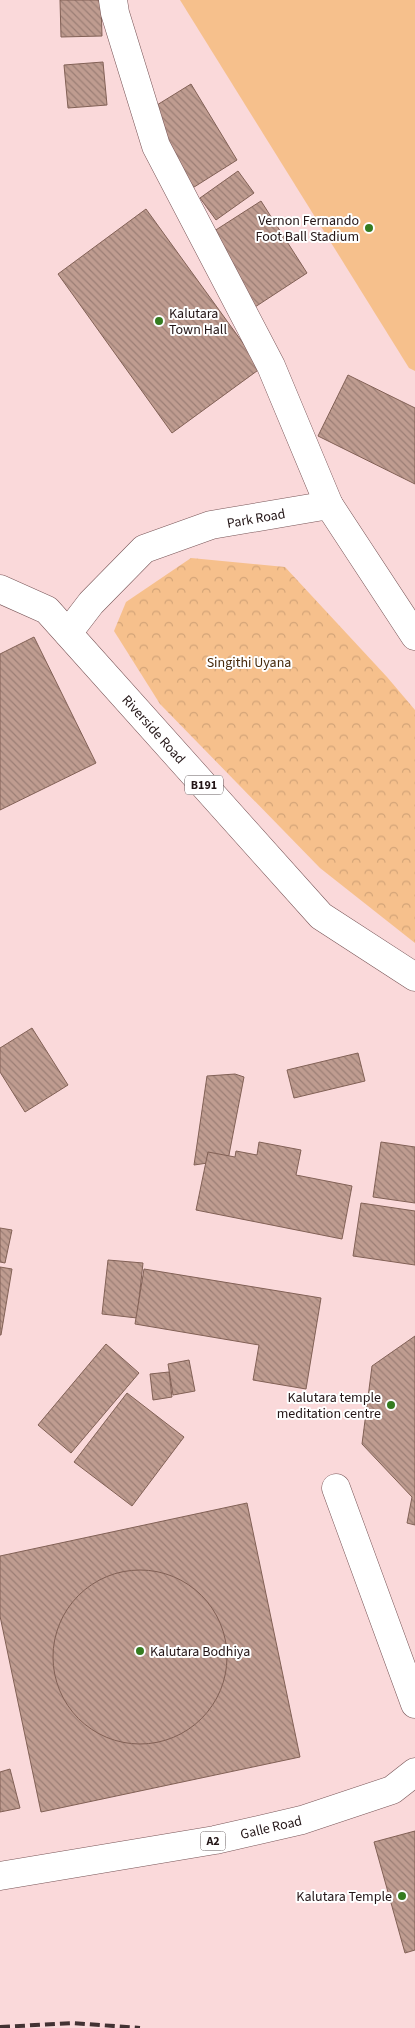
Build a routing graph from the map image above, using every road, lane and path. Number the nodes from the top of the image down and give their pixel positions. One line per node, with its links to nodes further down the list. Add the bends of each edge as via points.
1 (113, 0): 2 (main road, via 156,146 271,366)
2 (328, 505): 4 (main road, Park Road, via 211,526 144,549 91,603); 5 (main road)
3 (0, 589): 4 (main road, Riverside Road / B191, via 47,610)
4 (68, 632): 6 (main road, Riverside Road / B191, via 321,916)
5 (415, 636)
6 (415, 977)
7 (336, 1488): 8 (main road)
8 (415, 1704)
9 (415, 1772): 10 (main road, Galle Road / A2, via 392,1790 302,1820 215,1840)
10 (0, 1876)

